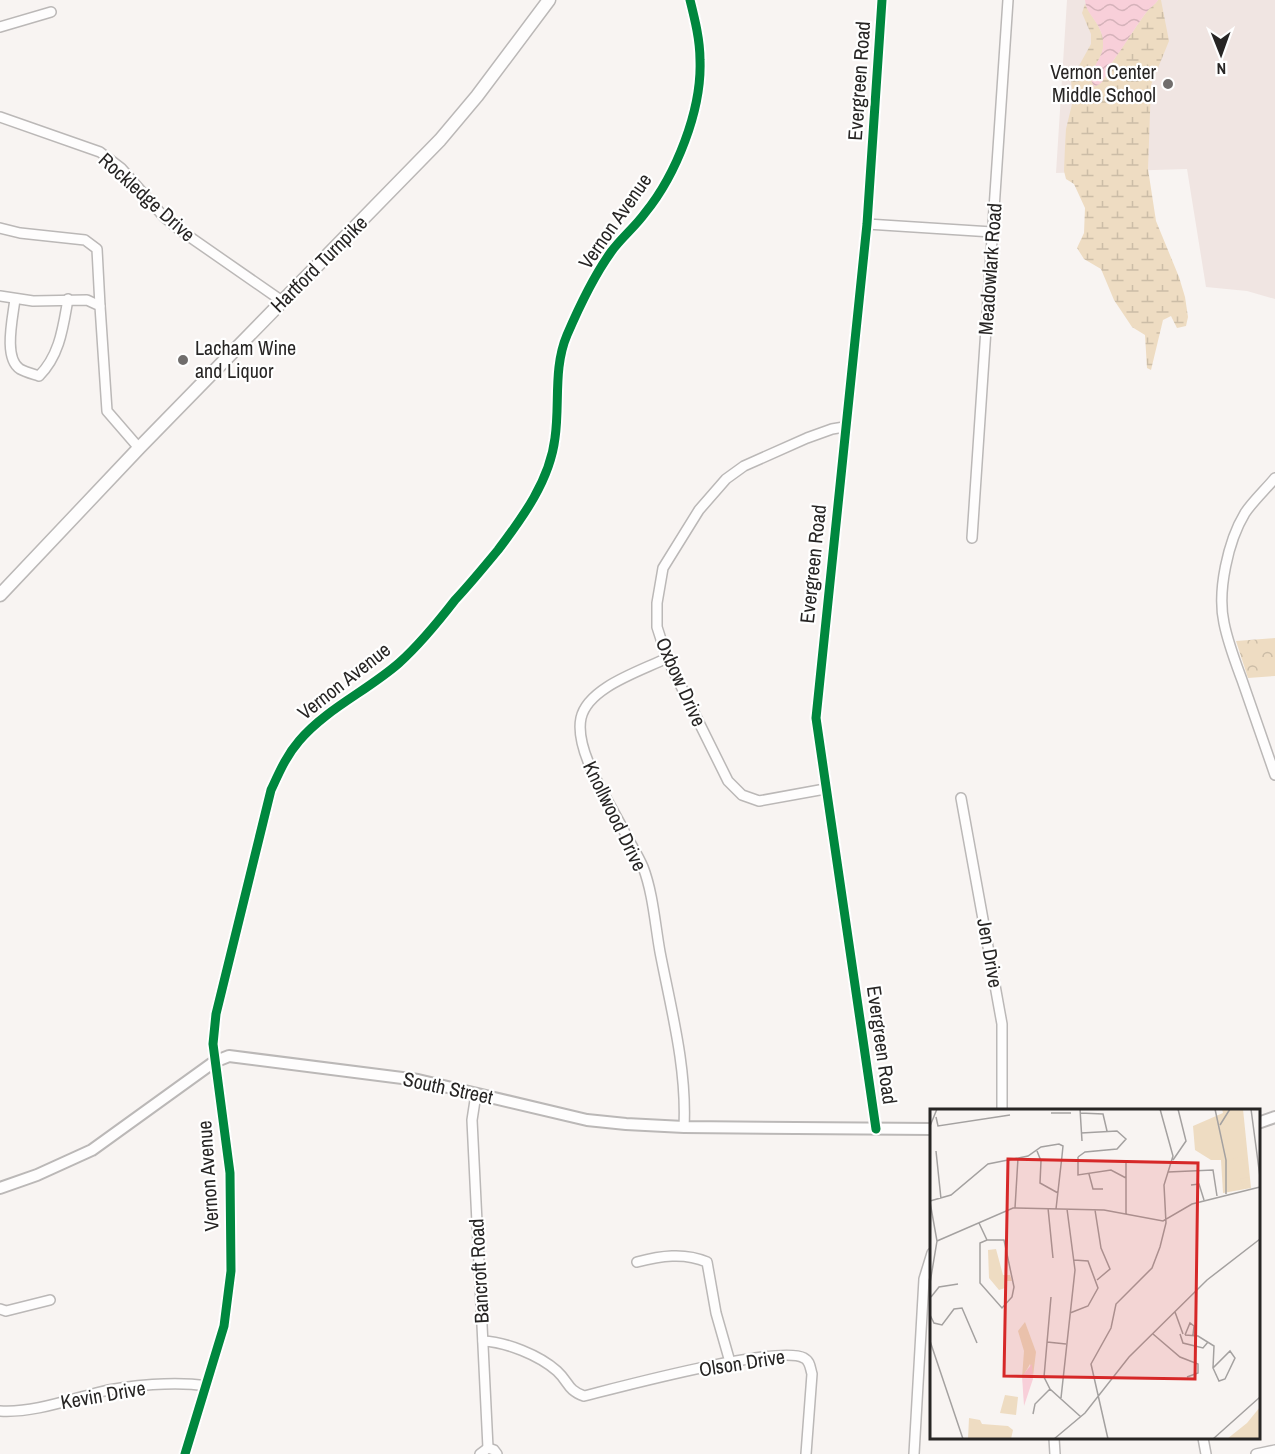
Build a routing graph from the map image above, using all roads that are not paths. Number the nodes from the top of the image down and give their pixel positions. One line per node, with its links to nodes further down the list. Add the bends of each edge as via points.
1 (549, 0): 14 (main road, Hartford Turnpike, via 440,140)
2 (690, 0): 25 (street, Vernon Avenue, via 700,61 698,94 688,130 663,188 597,274 566,337 559,364 555,440 548,467 534,497 498,549 437,622 399,663 317,722 283,763 271,790 229,955 216,1014)
3 (882, 0): 8 (street, Evergreen Road)
4 (1008, 0): 10 (street, Meadowlark Road)
5 (51, 12): 6 (street)
6 (0, 27)
7 (0, 117): 14 (street, Rockledge Drive, via 100,152 121,168 177,228)
8 (867, 224): 10 (street); 16 (street, Evergreen Road)
9 (0, 228): 15 (street, via 85,240 97,249)
10 (992, 232): 19 (street, Meadowlark Road)
11 (0, 296): 12 (street)
12 (15, 299): 13 (street); 13 (street, via 11,359 20,369 39,376 58,346)
13 (68, 299): 15 (street, via 87,300)
14 (282, 301): 17 (main road, Hartford Turnpike)
15 (100, 306): 17 (street, via 107,411)
16 (844, 427): 21 (street, Oxbow Drive, via 807,438 744,466 726,479 699,510 663,568 659,583 657,627); 23 (street, Evergreen Road, via 816,718)
17 (139, 448): 20 (main road, Hartford Turnpike)
18 (1275, 478): 22 (street, via 1236,530 1226,567 1223,621)
19 (972, 538)
20 (0, 595)
21 (667, 658): 23 (street, Oxbow Drive, via 728,781 742,795 759,801); 30 (street, Knollwood Drive, via 590,700 581,717 579,733 590,766 643,868 682,1070)
22 (1275, 775)
23 (825, 789): 31 (street, Evergreen Road)
24 (961, 798): 27 (street, Jen Drive, via 999,1002)
25 (214, 1062): 26 (street, South Street, via 229,1056 254,1058 418,1080); 33 (street, South Street, via 92,1150); 40 (street, Vernon Avenue, via 230,1173 231,1271 224,1326)
26 (477, 1094): 30 (street, South Street, via 587,1120); 38 (street, Bancroft Road, via 472,1120)
27 (1002, 1109)
28 (1275, 1117): 29 (street)
29 (1260, 1122)
30 (684, 1127): 31 (street, South Street)
31 (876, 1129): 32 (street, South Street)
32 (930, 1129)
33 (0, 1188)
34 (930, 1257): 49 (street, via 924,1279)
35 (637, 1262): 39 (street, via 660,1256 695,1257 707,1262)
36 (50, 1300): 37 (street, via 6,1311)
37 (0, 1309)
38 (483, 1341): 39 (street, Olson Drive, via 535,1357 558,1372 569,1389 584,1396); 45 (street, Bancroft Road)
39 (730, 1362): 48 (street, Olson Drive, via 791,1354 809,1362 812,1374)
40 (206, 1386): 41 (street, Kevin Drive, via 192,1383 131,1387); 46 (street, Vernon Avenue)
41 (0, 1411)
42 (1054, 1439): 50 (street)
43 (1203, 1439): 51 (street)
44 (1275, 1450): 52 (street)
45 (484, 1451): 47 (street, Bancroft Road, via 494,1450)
46 (185, 1454)
47 (497, 1454)
48 (806, 1454)
49 (914, 1454)
50 (1055, 1454)
51 (1206, 1454)
52 (1256, 1454)

